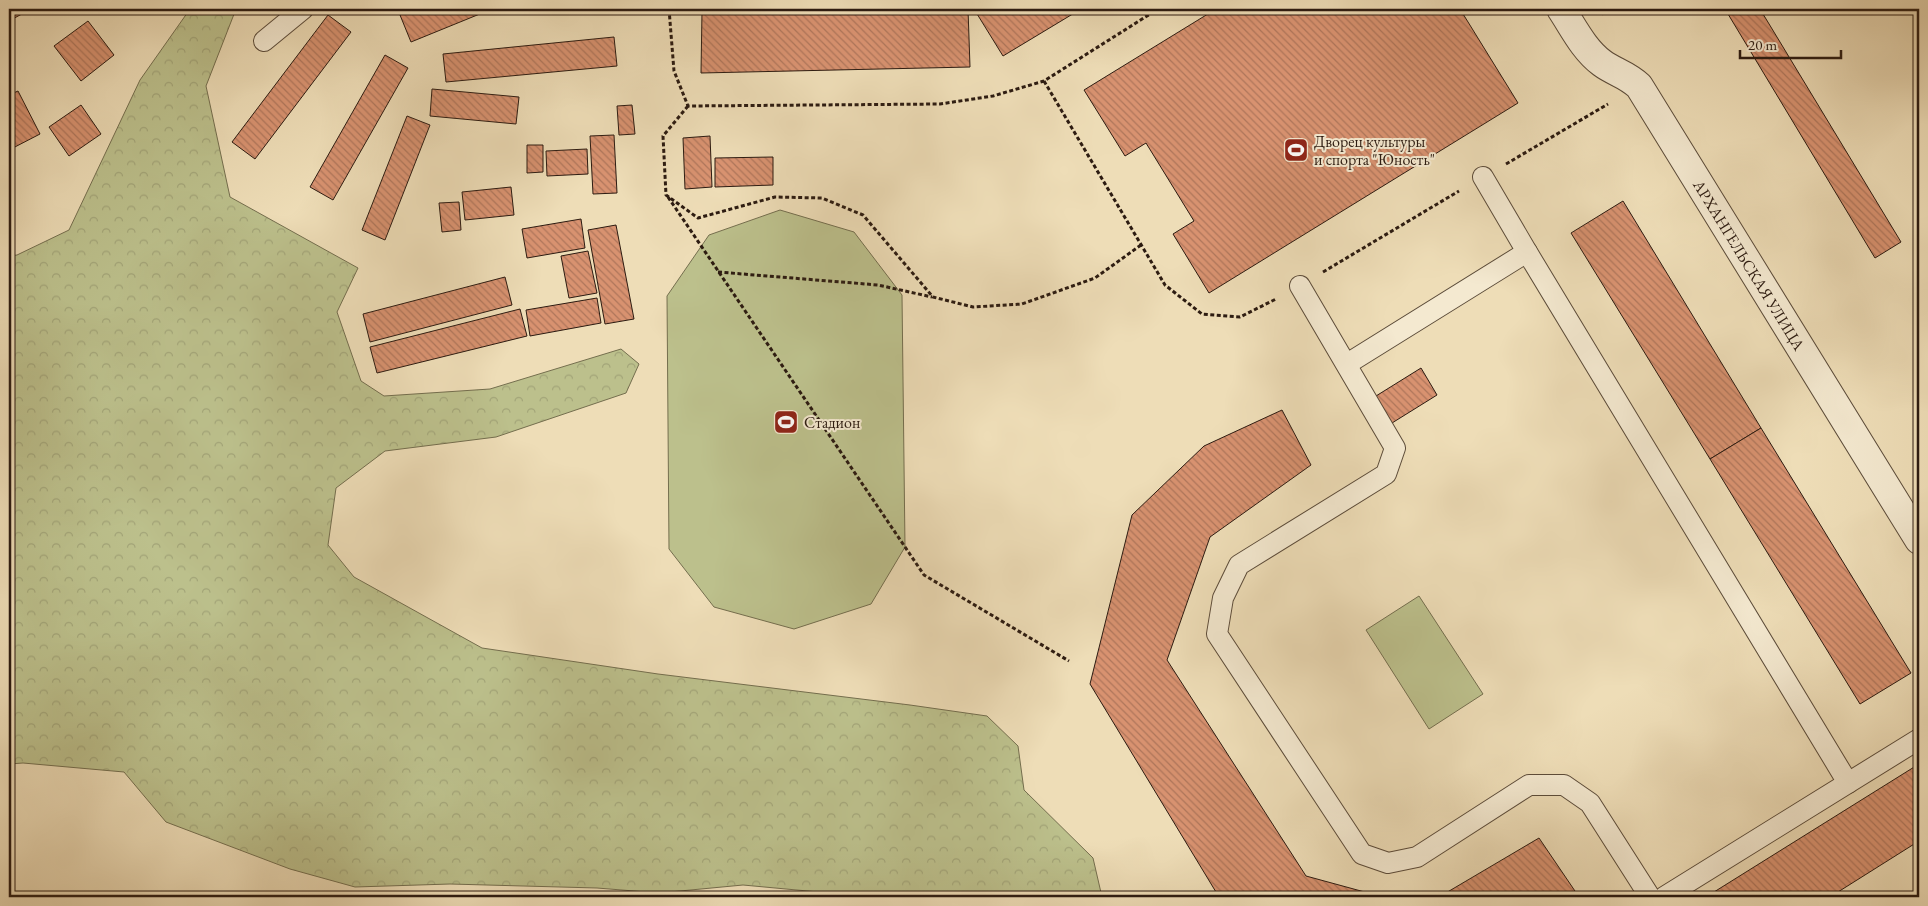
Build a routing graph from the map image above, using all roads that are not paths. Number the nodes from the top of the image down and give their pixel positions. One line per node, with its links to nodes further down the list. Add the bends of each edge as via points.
1 (303, 9): 3 (lane)
2 (1562, 9): 8 (street, АРХАНГЕЛЬСКАЯ УЛИЦА, via 1588,50 1602,64 1629,77 1639,86)
3 (264, 41)
4 (1483, 177): 5 (lane)
5 (1527, 252): 7 (lane); 10 (lane)
6 (1300, 286): 7 (lane)
7 (1347, 364): 11 (lane, via 1395,448 1386,474 1239,566 1222,598 1217,634 1362,854 1388,863 1417,857 1529,785 1564,785 1590,803)
8 (1919, 540)
9 (1919, 739): 10 (lane)
10 (1848, 783): 12 (lane)
11 (1650, 897)
12 (1664, 897)

